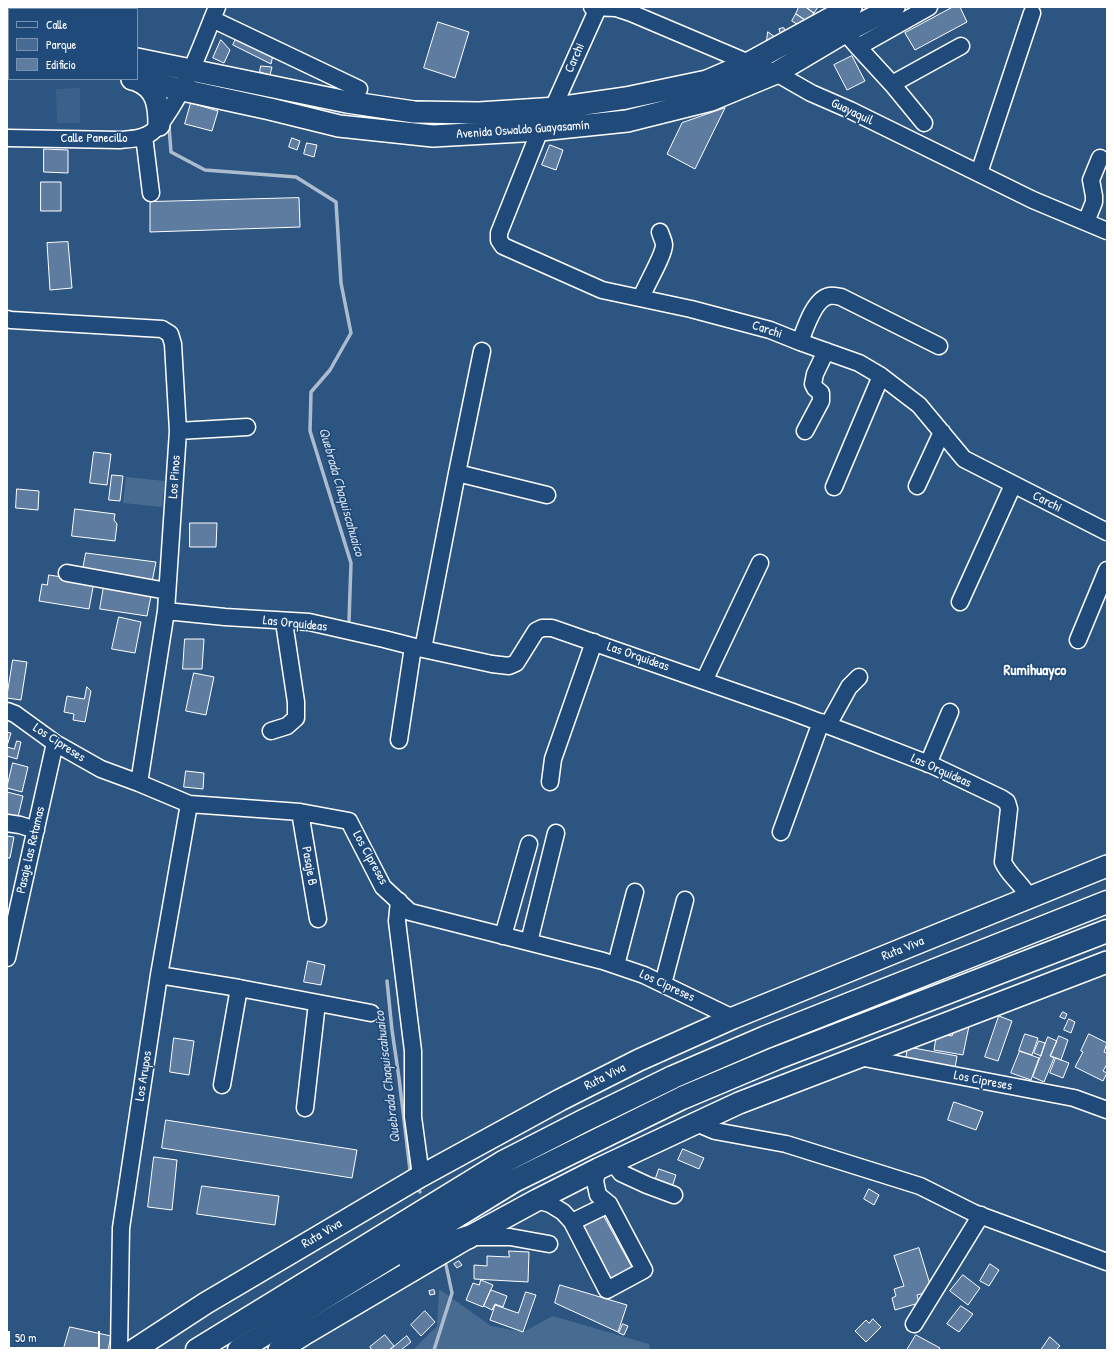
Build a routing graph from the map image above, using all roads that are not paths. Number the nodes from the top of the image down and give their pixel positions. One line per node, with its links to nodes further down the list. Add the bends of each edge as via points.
1 (894, 7): 6 (main road, Avenida Oswaldo Guayasamín)
2 (929, 7): 6 (street)
3 (595, 8): 9 (street, Guayaquil, via 616,8 631,13); 17 (street, Carchi)
4 (215, 13): 10 (street); 15 (street)
5 (1032, 13): 23 (street)
6 (847, 21): 9 (main road, Avenida Oswaldo Guayasamín); 11 (main road, Avenida Oswaldo Guayasamín); 14 (street)
7 (961, 46): 14 (street)
8 (138, 59): 10 (main road, Avenida Oswaldo Guayasamín)
9 (749, 63): 11 (street, Guayaquil); 17 (main road, Avenida Oswaldo Guayasamín, via 707,81 626,98)
10 (192, 71): 16 (street); 17 (main road, Avenida Oswaldo Guayasamín, via 347,102 414,112)
11 (776, 73): 20 (main road, Avenida Oswaldo Guayasamín, via 710,100 627,120); 23 (street, Guayaquil, via 811,93)
12 (136, 80): 19 (main road, via 150,88 158,104)
13 (137, 80): 16 (main road, Avenida Oswaldo Guayasamín)
14 (892, 84): 18 (street)
15 (359, 89)
16 (182, 91): 19 (street); 20 (main road, Avenida Oswaldo Guayasamín, via 339,126 432,136)
17 (553, 108)
18 (924, 123)
19 (152, 130): 21 (street, Calle Panecillo, via 120,140); 24 (street)
20 (540, 130): 28 (street, Carchi, via 499,240 503,246 602,290)
21 (7, 138)
22 (1100, 158): 25 (street, via 1091,180 1094,202)
23 (979, 173): 25 (street, Guayaquil, via 1033,200)
24 (151, 193)
25 (1086, 222): 26 (street, Guayaquil)
26 (1107, 231)
27 (660, 232): 28 (street, via 664,244 662,252)
28 (641, 298): 30 (street, Carchi, via 770,330)
29 (7, 319): 36 (street, Los Pinos, via 162,329 170,334 173,344)
30 (800, 342): 31 (street, via 817,303 830,295 841,297); 33 (street, Carchi)
31 (939, 346)
32 (482, 351): 39 (street)
33 (826, 351): 34 (street, Carchi, via 859,363); 37 (street, via 813,384 821,393 821,401)
34 (881, 376): 38 (street, Carchi, via 919,405); 42 (street)
35 (247, 427): 36 (street)
36 (178, 431): 48 (street, Los Pinos)
37 (805, 431)
38 (942, 432): 40 (street, Carchi, via 964,459); 41 (street)
39 (457, 473): 43 (street); 54 (street)
40 (1013, 485): 44 (street, Carchi); 49 (street)
41 (917, 486)
42 (834, 487)
43 (546, 495)
44 (1107, 532)
45 (760, 563): 56 (street)
46 (1107, 570): 52 (street)
47 (67, 573): 48 (street)
48 (167, 591): 50 (street, Los Pinos)
49 (960, 602)
50 (166, 611): 51 (street, Las Orquideas); 65 (street, Los Pinos)
51 (284, 622): 54 (street, Las Orquideas, via 309,622); 60 (street, via 296,718 287,726)
52 (1078, 640)
53 (594, 642): 54 (street, Las Orquideas, via 552,628 542,628 536,631 516,663 508,666); 56 (street, Las Orquideas); 64 (street, via 553,759)
54 (418, 648): 61 (street)
55 (860, 677): 59 (street, via 849,686)
56 (704, 681): 59 (street, Las Orquideas)
57 (7, 711): 62 (street, Los Cipreses)
58 (950, 712): 63 (street)
59 (825, 724): 63 (street, Las Orquideas); 70 (street)
60 (271, 731)
61 (400, 740)
62 (56, 743): 65 (street, Los Cipreses, via 101,769); 69 (street, Pasaje las Retamas)
63 (928, 764): 75 (street, Las Orquideas, via 1007,802 1009,809 1002,862)
64 (550, 782)
65 (139, 783): 66 (street, Los Cipreses)
66 (189, 804): 67 (street, Los Cipreses); 86 (street, Los Arupos)
67 (300, 812): 77 (street, Los Cipreses, via 349,821 383,887); 79 (street, Pasaje B)
68 (7, 823): 69 (street)
69 (36, 830): 83 (street, Pasaje las Retamas)
70 (781, 832)
71 (556, 833): 82 (street)
72 (529, 844): 81 (street)
73 (1107, 866): 75 (main road, Ruta Viva)
74 (635, 892): 85 (street)
75 (1029, 898): 91 (main road, Ruta Viva)
76 (686, 900): 87 (street)
77 (399, 901): 81 (street, Los Cipreses, via 410,912); 98 (street, via 397,921 413,1051 412,1117)
78 (1107, 902): 111 (highway, via 766,1037 583,1120 505,1161)
79 (318, 919)
80 (1107, 931): 107 (highway, via 777,1058 682,1098 514,1182)
81 (504, 936): 82 (street, Los Cipreses)
82 (529, 942): 85 (street, Los Cipreses)
83 (7, 958)
84 (1107, 962): 92 (main road)
85 (616, 965): 87 (street, Los Cipreses)
86 (159, 975): 88 (street); 109 (street, Los Arupos, via 121,1228)
87 (663, 984): 91 (street, Los Cipreses)
88 (239, 988): 89 (street); 93 (street)
89 (317, 1003): 90 (street); 94 (street)
90 (371, 1013)
91 (733, 1018): 98 (main road, Ruta Viva, via 639,1060 560,1100)
92 (859, 1057): 95 (street, Los Cipreses, via 1074,1098); 96 (main road)
93 (222, 1085)
94 (305, 1108)
95 (1107, 1110)
96 (696, 1123): 97 (main road); 102 (street, via 715,1131 786,1144 920,1186)
97 (606, 1166): 99 (street); 100 (main road); 101 (street, via 595,1181 598,1195)
98 (421, 1176): 110 (main road, Ruta Viva, via 206,1303)
99 (674, 1195)
100 (537, 1200): 103 (street, via 563,1212); 104 (main road)
101 (609, 1204): 103 (street); 103 (street, via 644,1270 608,1290)
102 (981, 1215): 106 (street); 108 (street)
103 (572, 1222)
104 (469, 1237): 105 (street, via 510,1237); 107 (highway, via 440,1246); 113 (main road)
105 (549, 1244)
106 (1107, 1262)
107 (335, 1292): 112 (highway)
108 (914, 1324)
109 (119, 1350)
110 (134, 1350)
111 (196, 1350)
112 (239, 1350)
113 (280, 1350)

